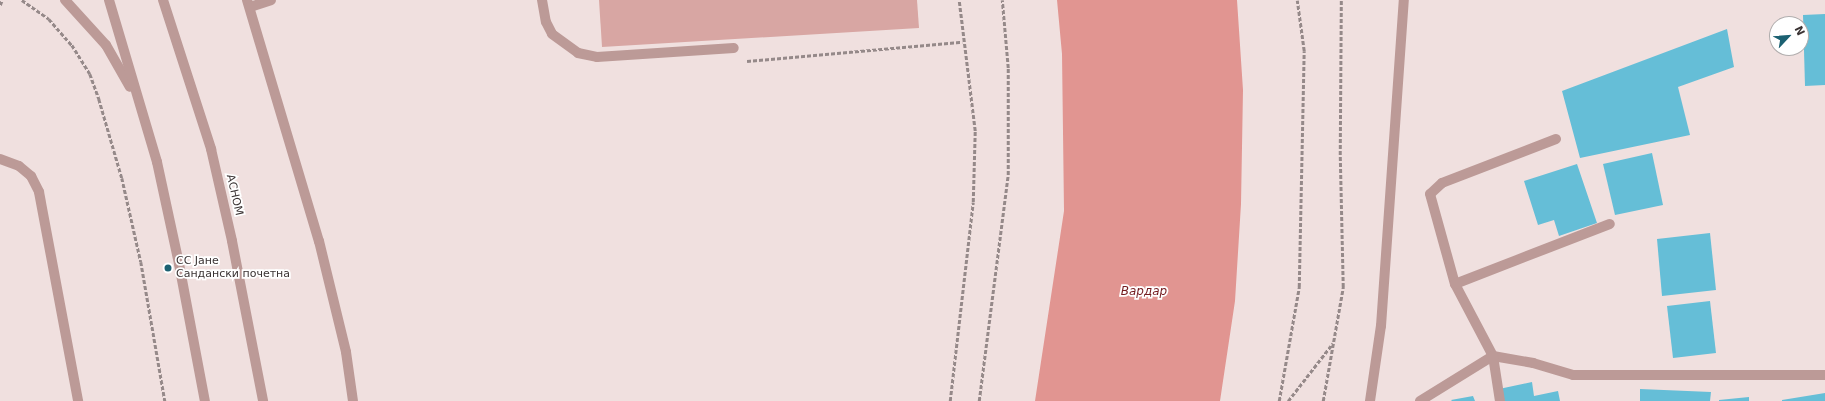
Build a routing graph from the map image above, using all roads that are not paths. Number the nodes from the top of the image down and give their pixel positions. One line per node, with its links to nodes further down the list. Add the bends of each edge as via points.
1 (65, 0): 9 (street, via 106,45)
2 (109, 0): 9 (street)
3 (163, 0): 18 (street, АСНОМ, via 211,149)
4 (271, 0): 7 (street)
5 (542, 0): 8 (street, via 546,22 552,34 578,53 597,57)
6 (1404, 0): 20 (street, via 1381,326)
7 (248, 4): 19 (street, via 319,240 346,352)
8 (734, 48)
9 (143, 114): 17 (street, via 179,264)
10 (1556, 139): 13 (street, via 1442,183 1430,194)
11 (0, 159): 16 (street, via 19,166 31,176 39,192)
12 (1610, 224): 13 (street)
13 (1455, 284): 14 (street)
14 (1493, 356): 15 (street, via 1533,363 1573,375); 21 (street); 22 (street)
15 (1825, 375)
16 (78, 401)
17 (205, 401)
18 (263, 401)
19 (353, 401)
20 (1370, 401)
21 (1420, 401)
22 (1500, 401)

